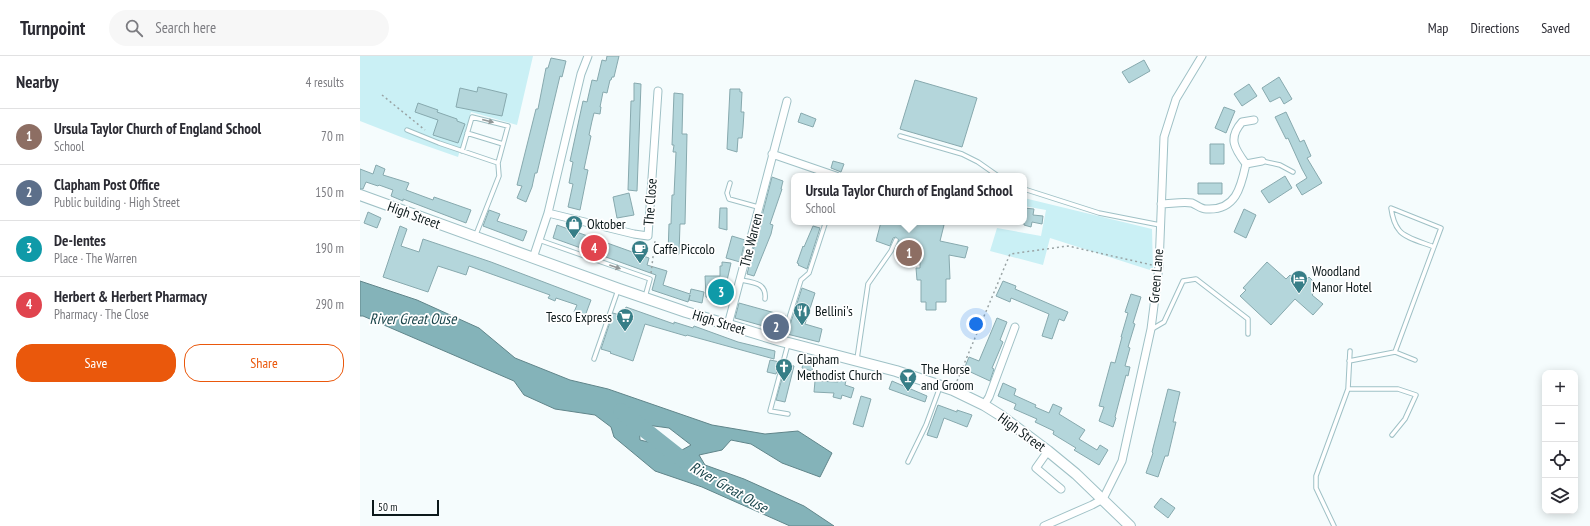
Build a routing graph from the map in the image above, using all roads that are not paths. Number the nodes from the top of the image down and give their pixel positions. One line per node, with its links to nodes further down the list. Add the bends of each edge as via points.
1 (588, 56): 23 (street, via 581,74)
2 (1202, 56): 21 (street, Green Lane, via 1176,99 1164,137)
3 (658, 91): 23 (street, The Close, via 648,236)
4 (787, 101): 11 (street, The Warren)
5 (1254, 120): 14 (street, via 1242,122 1235,130 1233,142)
6 (407, 130): 10 (lane)
7 (467, 133): 9 (lane); 9 (lane, one-way to 9, via 472,117 508,126); 10 (lane)
8 (900, 136): 17 (lane, via 962,154)
9 (503, 144): 13 (lane)
10 (462, 151): 13 (lane)
11 (772, 154): 16 (street); 22 (street, The Warren)
12 (1262, 161): 14 (street); 15 (lane, via 1280,165)
13 (498, 163): 26 (lane, via 499,176)
14 (1246, 164): 21 (street, via 1242,186 1234,200 1219,208 1205,209 1191,203)
15 (1293, 172)
16 (827, 173)
17 (994, 173)
18 (730, 183): 22 (lane, via 727,193 729,199)
19 (1027, 190): 25 (lane, via 1099,213)
20 (360, 196): 26 (street, High Street)
21 (1161, 204): 25 (street, Green Lane)
22 (759, 207): 31 (street, The Warren)
23 (548, 213): 27 (street)
24 (825, 225): 39 (lane, via 809,273 801,280)
25 (1160, 225): 37 (street, Green Lane, via 1159,266)
26 (474, 238): 30 (street, High Street)
27 (539, 240): 30 (street); 33 (lane, one-way to 33, via 650,279)
28 (896, 240): 43 (lane, via 868,284)
29 (1434, 246): 29 (lane, via 1441,228 1391,208 1399,231); 41 (lane)
30 (533, 258): 32 (street, High Street)
31 (740, 280): 34 (lane, via 762,287 766,292); 35 (street, The Warren)
32 (618, 289): 33 (street, High Street); 42 (lane)
33 (645, 298): 35 (street, High Street)
34 (765, 298)
35 (728, 325): 39 (street, High Street)
36 (1016, 327): 48 (street)
37 (1151, 329): 38 (lane, via 1164,322 1183,281 1196,279 1248,319); 54 (street, Green Lane, via 1122,461)
38 (1248, 334)
39 (785, 342): 43 (street, High Street); 49 (lane, via 770,411)
40 (1350, 351): 45 (lane)
41 (1394, 352): 44 (lane); 45 (lane)
42 (594, 359)
43 (856, 360): 46 (street, High Street)
44 (1415, 360)
45 (1350, 361): 47 (lane)
46 (940, 386): 48 (street, High Street); 52 (lane, via 926,425)
47 (1348, 389): 50 (lane, via 1398,389 1416,394 1406,419); 57 (lane, via 1316,476 1316,488)
48 (984, 405): 51 (street, High Street)
49 (788, 414)
50 (1392, 435)
51 (1048, 451): 53 (street, via 1036,468); 54 (street, High Street)
52 (908, 462)
53 (1061, 489)
54 (1103, 499): 55 (street); 56 (street, High Street)
55 (1044, 526)
56 (1130, 526)
57 (1334, 526)

